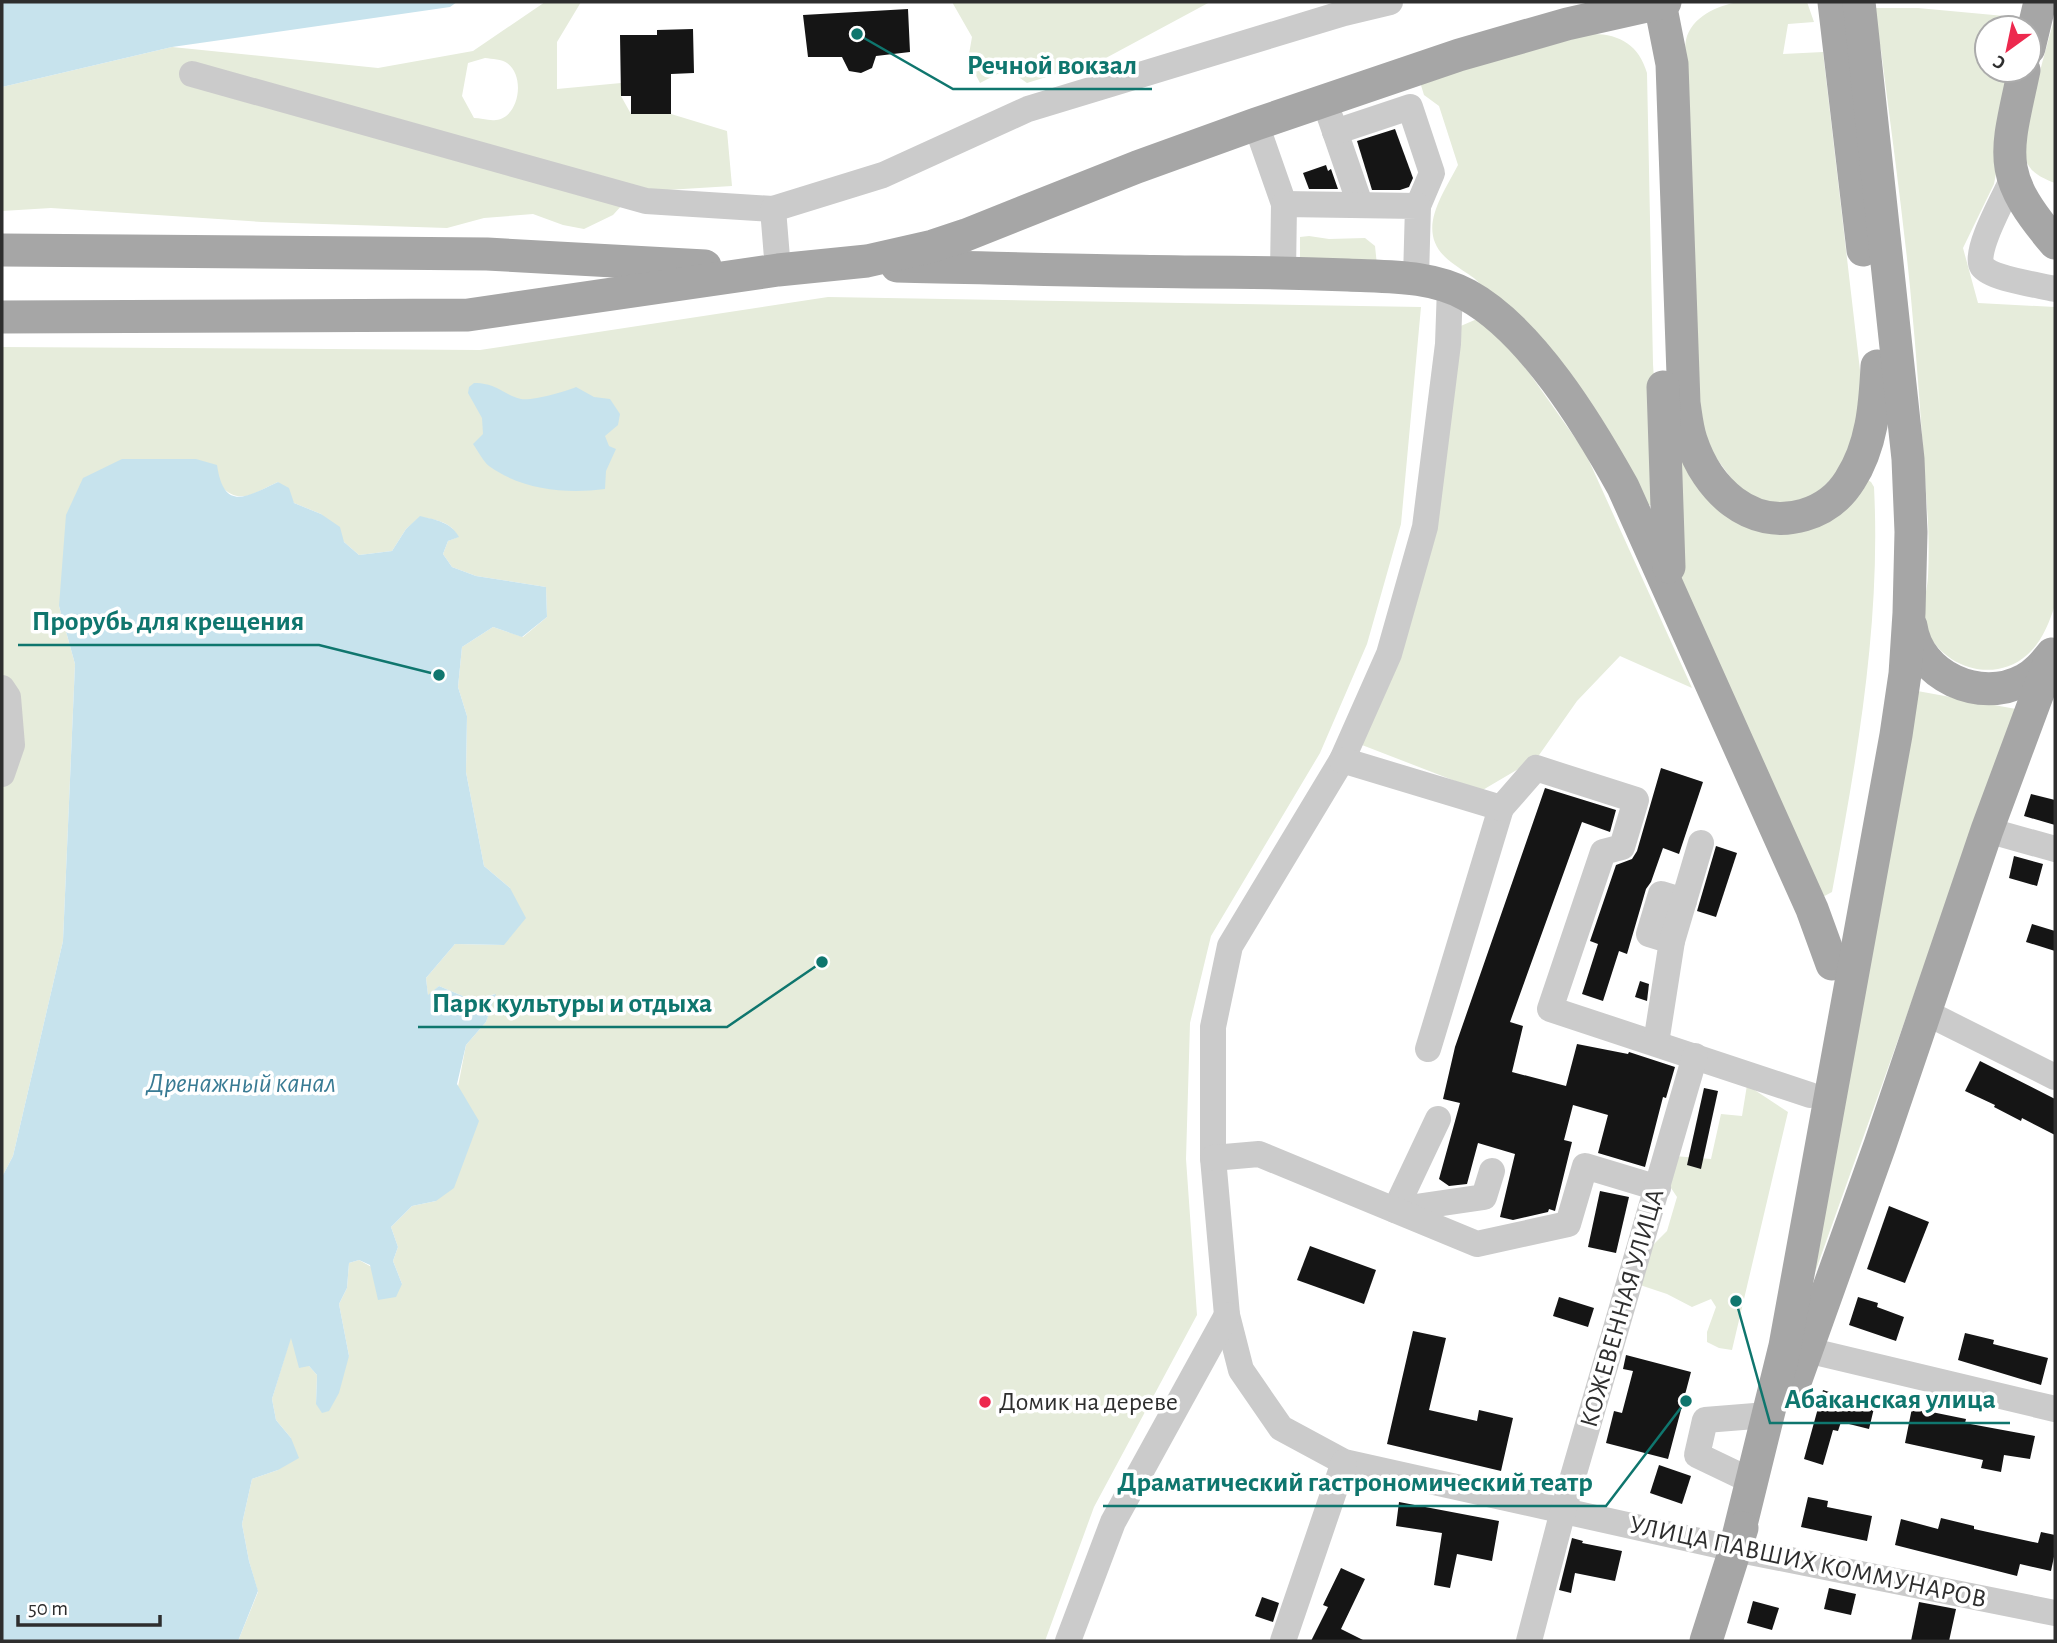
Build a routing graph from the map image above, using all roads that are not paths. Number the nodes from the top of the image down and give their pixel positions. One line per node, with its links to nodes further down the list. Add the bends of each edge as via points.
1 (1390, 2): 13 (street, via 1028,109 883,175)
2 (1663, 2): 6 (main road, via 1505,41); 23 (main road, via 1672,64 1684,403 1690,439 1703,468 1733,502 1755,516 1783,519 1821,508 1841,492 1858,466 1873,418); 24 (main road, via 1656,66 1667,546)
3 (1848, 14): 23 (main road); 25 (main road, via 1908,459)
4 (192, 75): 13 (street, via 646,201)
5 (2021, 84): 9 (main road, via 2010,138)
6 (1325, 101): 7 (main road); 8 (street)
7 (1256, 124): 10 (street); 16 (main road, via 933,246)
8 (1335, 132): 11 (street); 12 (street, via 1410,107 1432,173)
9 (2012, 180): 14 (main road, via 2022,201); 21 (street, via 1979,258 1983,268 1993,274)
10 (1284, 204): 11 (street); 18 (street)
11 (1360, 204): 12 (street)
12 (1418, 206): 19 (street)
13 (773, 209): 17 (street)
14 (2055, 243)
15 (2, 250): 17 (main road, via 487,254)
16 (836, 266): 17 (main road); 18 (main road)
17 (778, 270): 22 (main road, via 468,315)
18 (1283, 273): 19 (main road)
19 (1416, 278): 20 (main road)
20 (1450, 287): 24 (main road, via 1506,324 1579,415 1637,514); 28 (street, УЛИЦА ПАВШИХ КОММУНАРОВ, via 1448,344 1425,527 1389,654)
21 (2055, 289)
22 (2, 317)
23 (1877, 366): 34 (main road, via 1889,530 1883,672)
24 (1680, 611): 34 (main road)
25 (1909, 613): 26 (main road, via 1923,657 1945,676 1964,684 1983,688 2025,680); 53 (main road, via 1886,800 1787,1333)
26 (2053, 650): 31 (main road)
27 (2, 688): 29 (street, via 8,697 12,745)
28 (1342, 760): 30 (street); 42 (street, УЛИЦА ПАВШИХ КОММУНАРОВ, via 1230,947 1213,1027)
29 (2, 774)
30 (1501, 808): 36 (street, via 1536,768 1636,800 1622,847 1603,852 1550,1009); 37 (street)
31 (1987, 830): 33 (street); 35 (main road)
32 (1701, 843): 36 (street, via 1672,941)
33 (2055, 849)
34 (1832, 964): 40 (main road)
35 (1926, 1012): 39 (street); 47 (main road)
36 (1656, 1043): 38 (street)
37 (1428, 1049)
38 (1695, 1056): 40 (street); 44 (street, КОЖЕВЕННАЯ УЛИЦА)
39 (2055, 1077)
40 (1810, 1095): 49 (main road)
41 (1437, 1119): 45 (street)
42 (1213, 1158): 45 (street, via 1259,1154); 46 (street, УЛИЦА ПАВШИХ КОММУНАРОВ)
43 (1492, 1171): 45 (street, via 1485,1197)
44 (1658, 1188): 45 (street, via 1585,1166 1568,1224 1477,1244); 52 (street, КОЖЕВЕННАЯ УЛИЦА)
45 (1395, 1210)
46 (1227, 1315): 50 (street, УЛИЦА ПАВШИХ КОММУНАРОВ, via 1241,1370 1281,1428); 55 (street, via 1113,1522)
47 (1807, 1350): 48 (street); 53 (main road)
48 (2055, 1409)
49 (1755, 1416): 51 (main road); 51 (street, via 1705,1420 1697,1455)
50 (1344, 1462): 52 (street, УЛИЦА ПАВШИХ КОММУНАРОВ); 56 (street)
51 (1745, 1478): 53 (main road)
52 (1563, 1511): 53 (street, УЛИЦА ПАВШИХ КОММУНАРОВ); 57 (street, КОЖЕВЕННАЯ УЛИЦА)
53 (1735, 1549): 54 (street, УЛИЦА ПАВШИХ КОММУНАРОВ); 58 (main road)
54 (2055, 1613)
55 (1069, 1641)
56 (1283, 1641)
57 (1529, 1641)
58 (1706, 1641)

